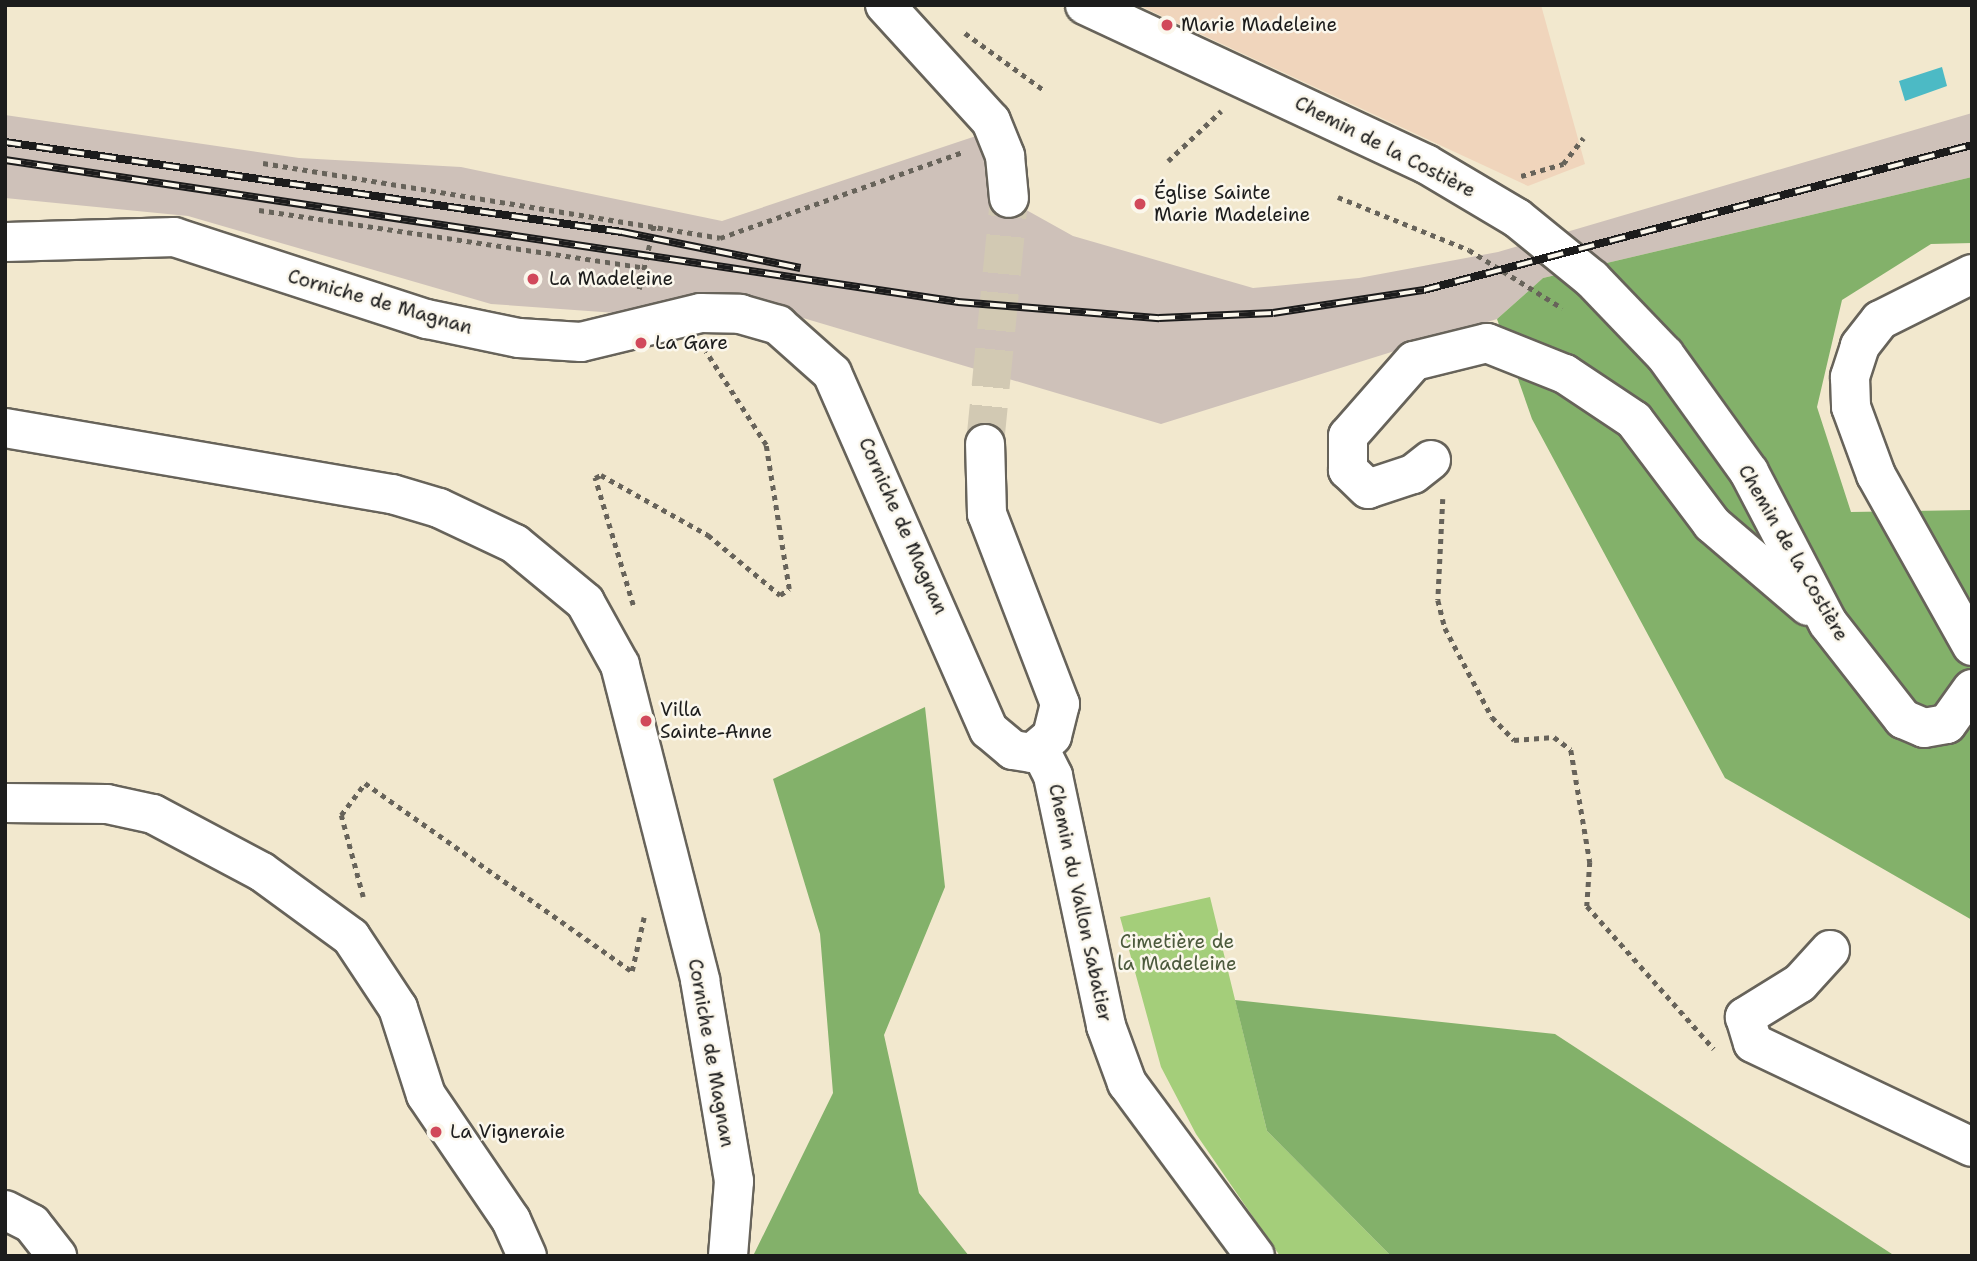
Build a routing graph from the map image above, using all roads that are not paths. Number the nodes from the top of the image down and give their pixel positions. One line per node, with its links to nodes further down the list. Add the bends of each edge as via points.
1 (885, 5): 3 (street, via 991,121 1000,140)
2 (1085, 5): 9 (street, Chemin de la Costière, via 1305,105 1483,197 1592,279 1665,355 1749,472)
3 (1009, 198)
4 (5, 242): 12 (street, Corniche de Magnan, via 174,237 428,319 519,338 580,342 680,317 721,313 766,319 822,360 938,602 989,730 1013,750)
5 (1972, 274): 10 (street, via 1880,320 1860,346 1850,377 1851,407 1876,475)
6 (5, 429): 19 (street, Corniche de Magnan, via 427,504 515,544 585,602 620,665 700,980 734,1181)
7 (985, 444): 12 (street, via 987,514 1058,691 1057,727)
8 (1431, 460): 9 (street, via 1413,474 1368,489 1348,470 1348,436 1413,362 1487,343 1554,370 1634,420 1712,524)
9 (1828, 623): 11 (street, Chemin de la Costière, via 1903,719 1924,729 1947,724)
10 (1972, 646)
11 (1972, 689)
12 (1040, 750): 20 (street, Chemin du Vallon Sabatier, via 1053,776 1107,1026 1127,1083)
13 (5, 803): 18 (street, via 107,804 153,814 262,872 351,937 398,1008 426,1095 511,1220)
14 (1830, 950): 15 (street, via 1800,983 1745,1017 1753,1043)
15 (1972, 1147)
16 (5, 1210): 17 (street, via 32,1224)
17 (57, 1256)
18 (527, 1256)
19 (728, 1256)
20 (1255, 1256)

